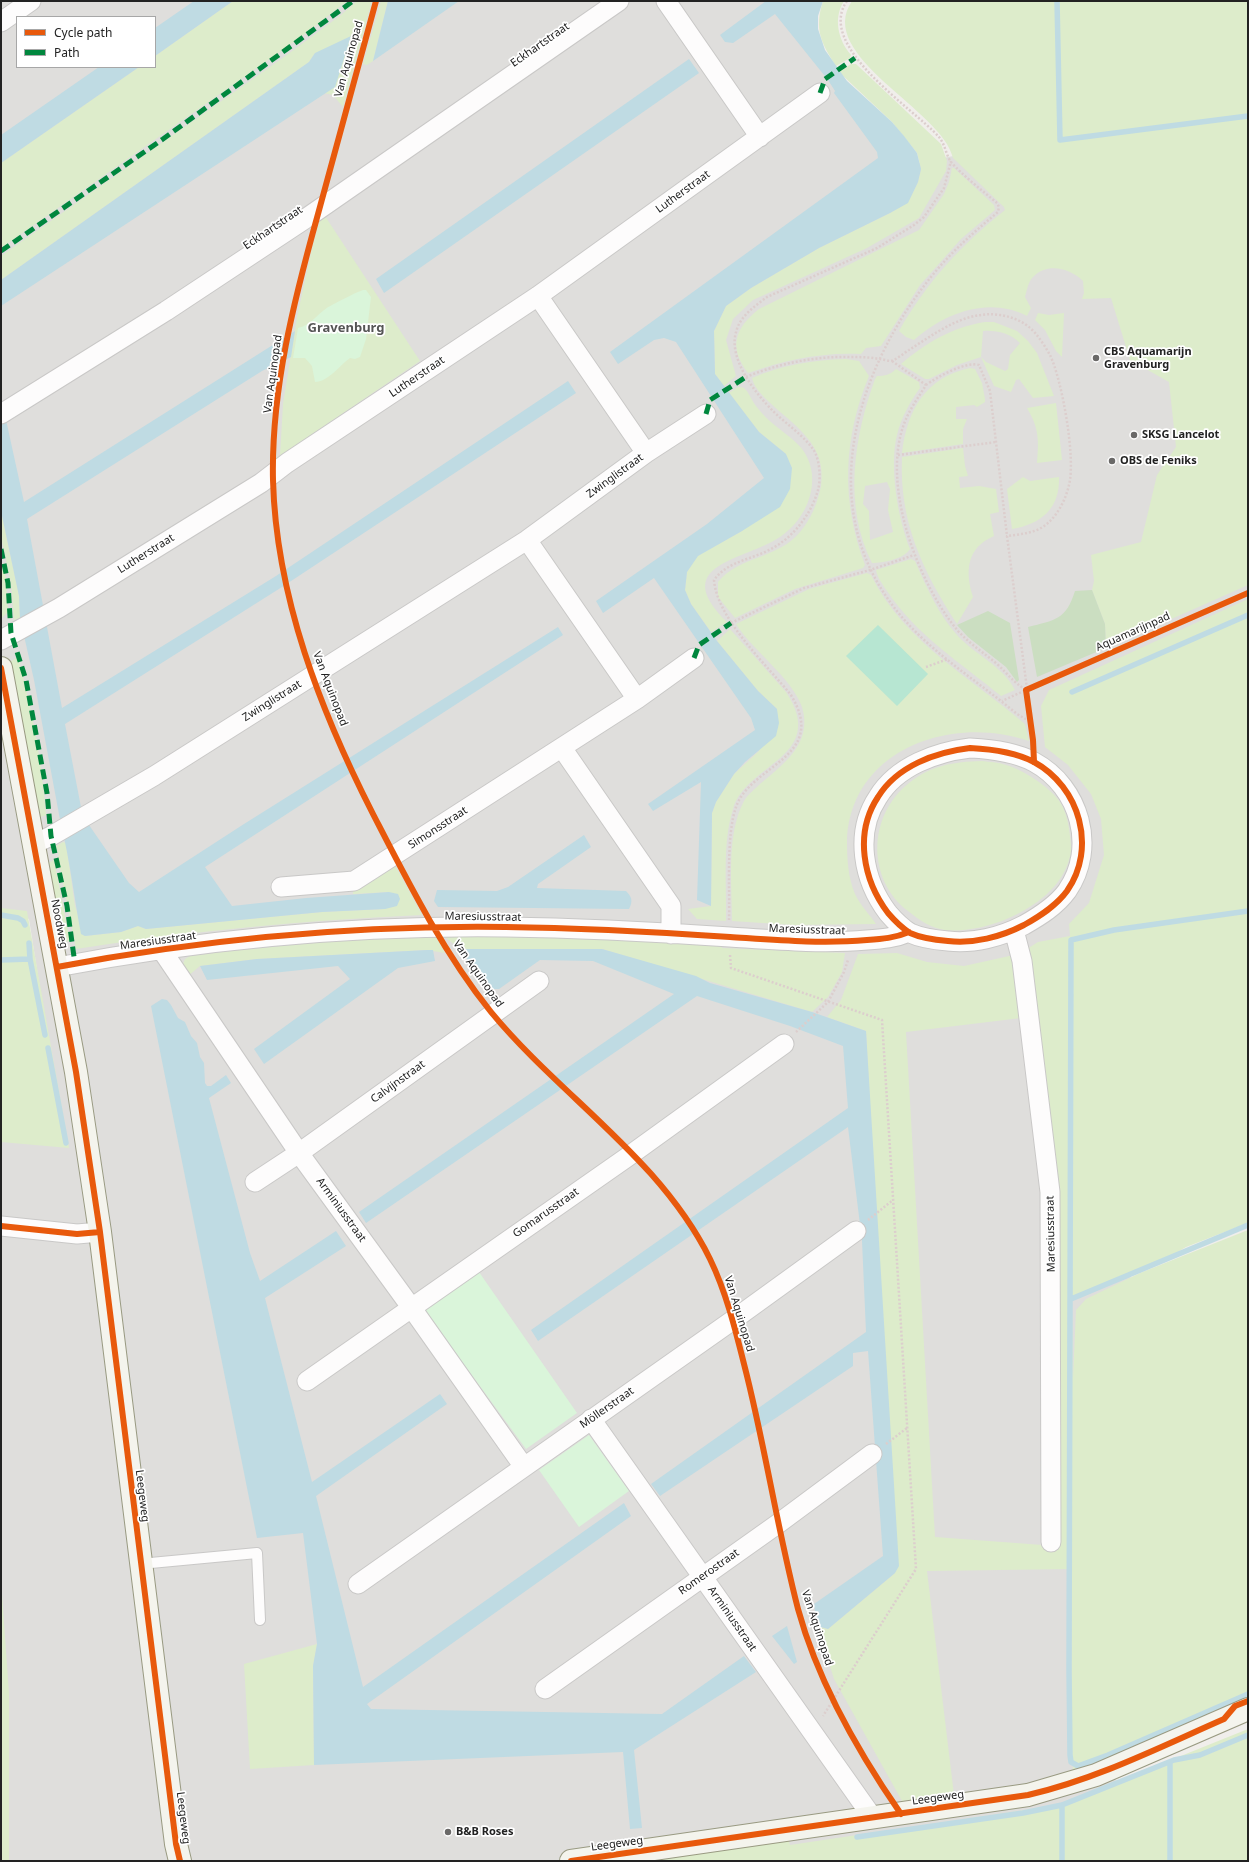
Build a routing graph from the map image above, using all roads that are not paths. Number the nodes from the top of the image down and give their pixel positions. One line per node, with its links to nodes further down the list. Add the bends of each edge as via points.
1 (31, 1): 4 (street)
2 (619, 1): 8 (street, Eckhartstraat, via 305,219 166,311)
3 (666, 1): 6 (street)
4 (1, 22)
5 (820, 93): 6 (street, Lutherstraat)
6 (760, 137): 7 (street, Lutherstraat)
7 (538, 296): 10 (street); 12 (street, Lutherstraat, via 261,482 59,608)
8 (6, 410)
9 (706, 414): 10 (street, Zwinglistraat)
10 (646, 453): 11 (street, Zwinglistraat)
11 (527, 540): 15 (street); 17 (street, Zwinglistraat, via 154,776)
12 (6, 636)
13 (694, 658): 15 (street, Simonsstraat)
14 (1, 668): 17 (main road, Noodweg)
15 (637, 699): 16 (street, Simonsstraat)
16 (562, 748): 18 (street, Simonsstraat, via 354,881); 21 (street, via 671,906)
17 (43, 840): 23 (main road, Noodweg)
18 (281, 887)
19 (1014, 930): 20 (street, via 964,942 935,940); 20 (street, via 1033,920 1058,901 1074,878 1083,849 1079,819 1072,800 1061,785 1034,762 986,749 953,750 936,754 914,765 895,778 878,795 867,819 864,834 870,880 883,905 899,925); 36 (street, Maresiusstraat, via 1022,961 1050,1192)
20 (909, 932): 21 (street, Maresiusstraat, via 897,938 818,943)
21 (671, 934): 22 (street, Maresiusstraat, via 570,928 443,926 327,933)
22 (161, 949): 23 (street, Maresiusstraat); 26 (street, Arminiusstraat)
23 (57, 968): 30 (main road, Noodweg, via 76,1072)
24 (539, 981): 26 (street, Calvijnstraat)
25 (784, 1044): 31 (street, Gomarusstraat, via 626,1158)
26 (299, 1153): 27 (street, Calvijnstraat); 31 (street, Arminiusstraat)
27 (255, 1182)
28 (1, 1226): 30 (street, via 77,1234)
29 (856, 1231): 33 (street, Möllerstraat)
30 (100, 1232): 37 (main road, Leegeweg)
31 (411, 1307): 32 (street, Gomarusstraat); 35 (street, Arminiusstraat)
32 (307, 1381)
33 (591, 1419): 35 (street, Möllerstraat); 38 (street, Arminiusstraat)
34 (872, 1454): 38 (street, Romerostraat)
35 (524, 1467): 39 (street, Möllerstraat)
36 (1051, 1542)
37 (140, 1564): 40 (lane, via 257,1553); 44 (main road, Leegeweg)
38 (702, 1576): 41 (street, Romerostraat); 43 (street, Arminiusstraat)
39 (358, 1584)
40 (260, 1620)
41 (545, 1689)
42 (1248, 1709): 43 (main road, Leegeweg, via 1096,1775 1052,1790)
43 (873, 1818): 45 (main road, Leegeweg)
44 (180, 1861)
45 (571, 1861)

